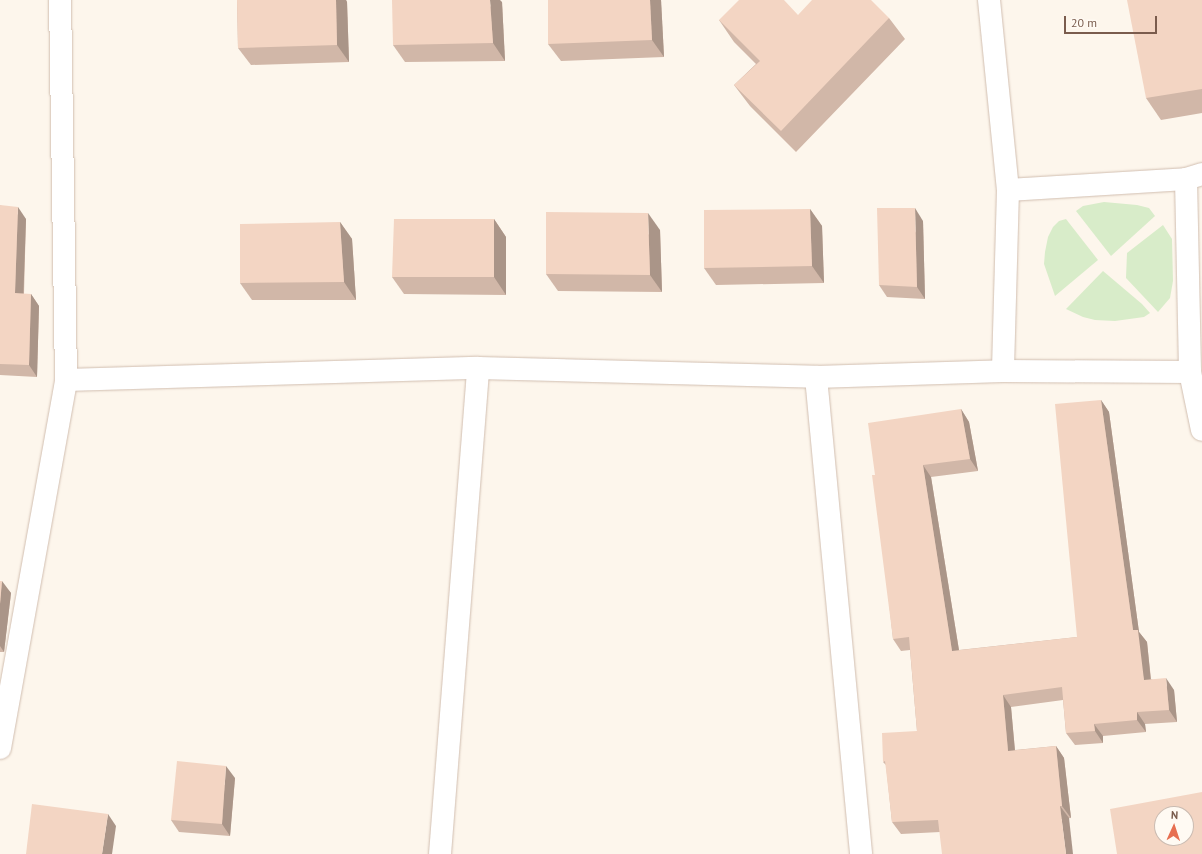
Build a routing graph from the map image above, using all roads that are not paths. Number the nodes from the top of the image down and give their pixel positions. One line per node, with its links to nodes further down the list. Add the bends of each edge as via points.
1 (60, 0): 9 (street)
2 (989, 0): 4 (street)
3 (1194, 177): 4 (street); 7 (street)
4 (1008, 190): 6 (street)
5 (478, 368): 8 (street); 9 (street); 12 (street)
6 (1003, 372): 7 (street); 8 (street)
7 (1190, 372): 10 (street)
8 (816, 377): 13 (street)
9 (66, 380): 11 (street)
10 (1202, 430)
11 (0, 748)
12 (440, 854)
13 (861, 854)

